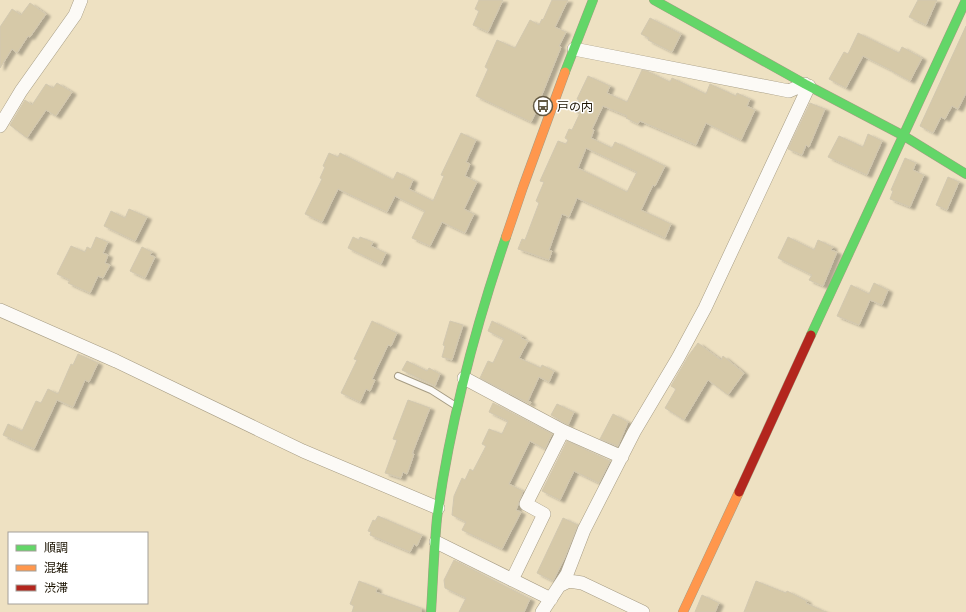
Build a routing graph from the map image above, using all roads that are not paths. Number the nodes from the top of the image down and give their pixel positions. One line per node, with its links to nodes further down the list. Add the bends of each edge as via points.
1 (81, 0): 7 (street, via 75,15 21,91)
2 (593, 0): 5 (street)
3 (654, 0): 6 (street)
4 (966, 0): 8 (street)
5 (574, 49): 6 (street, via 789,91); 12 (street, via 511,218 484,301)
6 (807, 85): 8 (street); 15 (street, via 705,308)
7 (0, 126)
8 (904, 136): 9 (street); 24 (street)
9 (966, 174)
10 (0, 310): 16 (street, via 116,361 304,451)
11 (398, 376): 13 (lane, via 431,390)
12 (464, 378): 13 (street); 14 (street)
13 (458, 407): 16 (street)
14 (563, 430): 15 (street); 18 (street, via 526,504 544,514)
15 (622, 457): 19 (street, via 584,530)
16 (438, 508): 17 (street)
17 (436, 542): 18 (street); 21 (street)
18 (512, 580): 20 (street)
19 (560, 586): 20 (street); 23 (street, via 569,581 582,583)
20 (551, 599): 22 (street)
21 (431, 612)
22 (542, 612)
23 (642, 612)
24 (683, 612)

